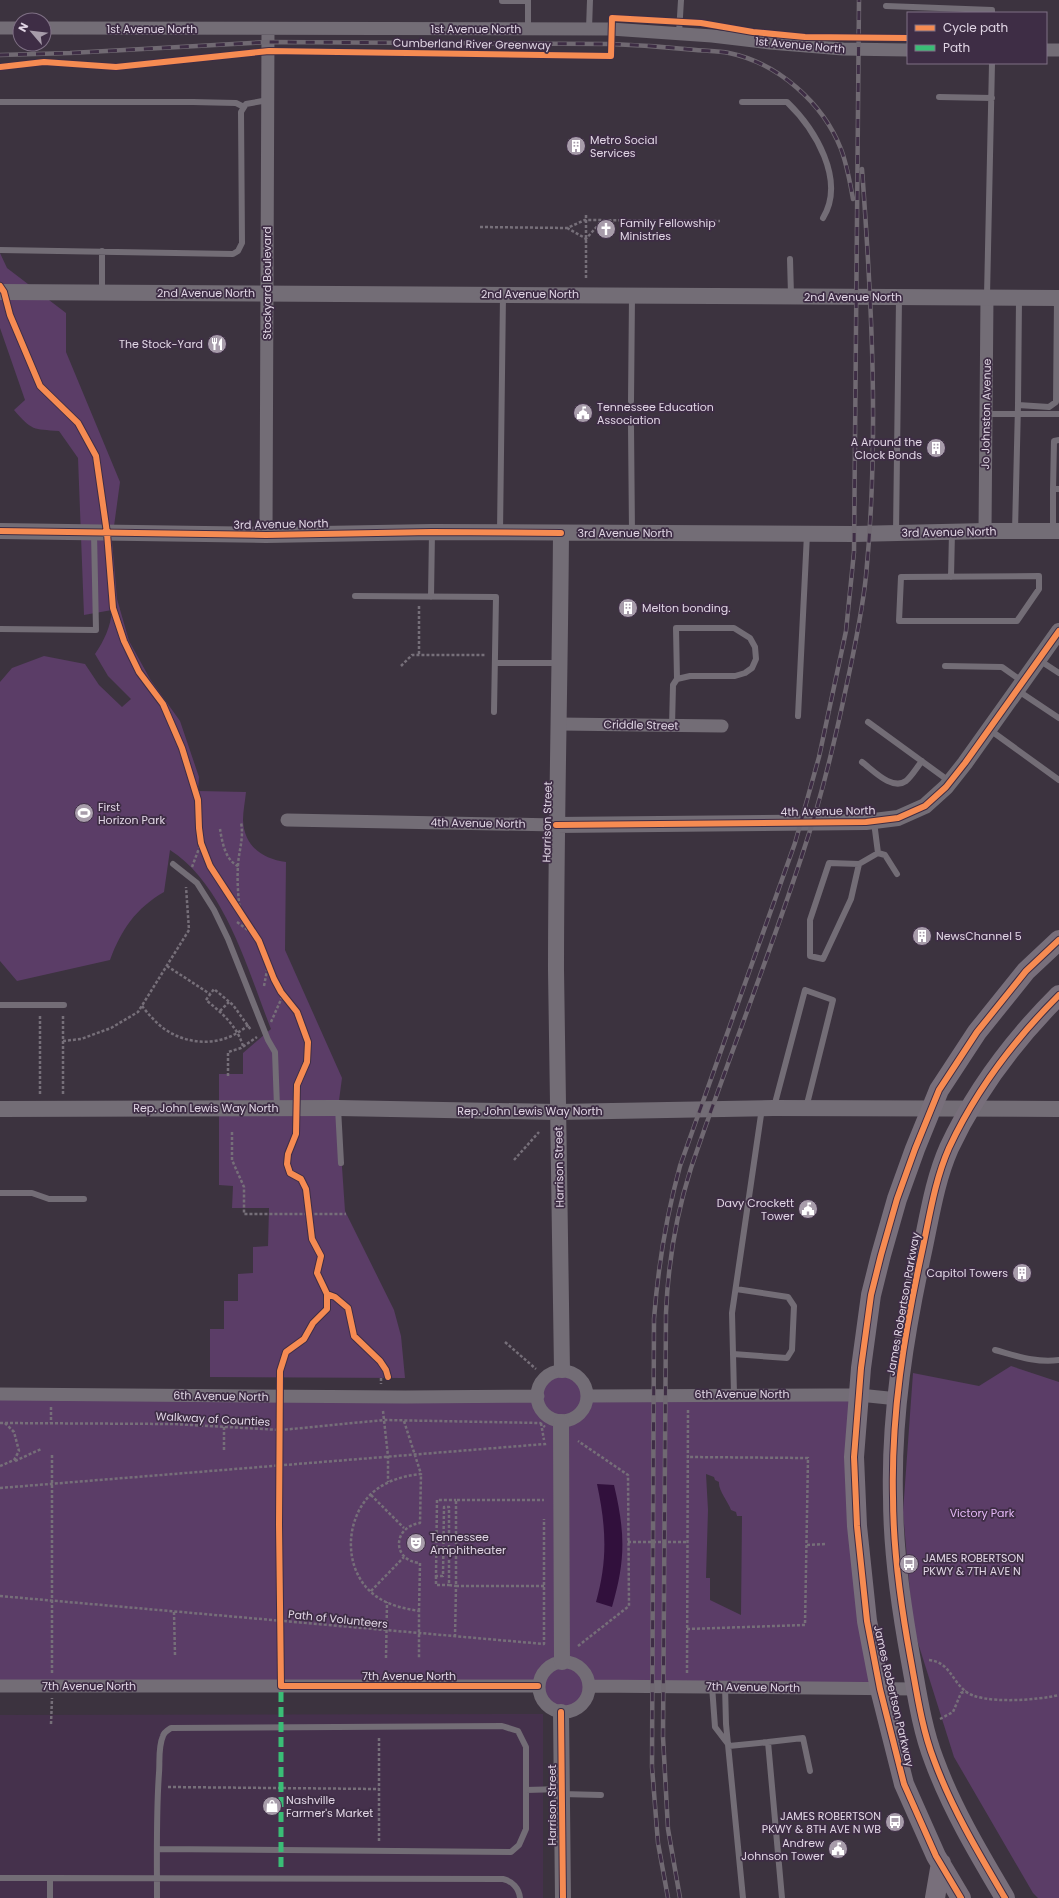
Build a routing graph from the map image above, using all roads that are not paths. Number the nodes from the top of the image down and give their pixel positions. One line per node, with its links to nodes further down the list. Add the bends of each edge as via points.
1 (528, 0): 4 (lane); 10 (lane)
2 (590, 0): 11 (lane)
3 (681, 0): 13 (lane)
4 (502, 1)
5 (886, 6): 6 (lane)
6 (992, 12)
7 (0, 28): 8 (street)
8 (12, 28)
9 (52, 28): 12 (street, 1st Avenue North)
10 (528, 29): 11 (street, 1st Avenue North); 12 (street, 1st Avenue North)
11 (589, 29): 13 (street, 1st Avenue North)
12 (268, 30): 20 (street, Stockyard Boulevard)
13 (679, 33): 14 (street, 1st Avenue North, via 843,49)
14 (907, 50)
15 (1047, 50): 16 (street)
16 (1059, 50)
17 (992, 64): 19 (lane)
18 (939, 97): 19 (lane)
19 (992, 98): 34 (lane)
20 (269, 100): 23 (lane, via 246,104); 30 (street, Stockyard Boulevard)
21 (0, 102): 23 (lane, via 193,102 236,104)
22 (742, 102): 24 (lane, via 787,102 810,127 826,159 828,172 829,202)
23 (244, 107): 26 (lane, via 240,112 242,244 238,251 233,254)
24 (823, 218)
25 (0, 250): 26 (lane)
26 (102, 251): 29 (lane)
27 (790, 259): 33 (lane)
28 (0, 292): 29 (street, 2nd Avenue North)
29 (102, 292): 30 (street, 2nd Avenue North)
30 (267, 293): 31 (street, 2nd Avenue North); 59 (street, Stockyard Boulevard)
31 (503, 294): 32 (street, 2nd Avenue North); 53 (lane)
32 (632, 294): 33 (street, 2nd Avenue North); 39 (lane)
33 (791, 296): 35 (street, 2nd Avenue North)
34 (988, 296): 35 (street, 2nd Avenue North); 36 (street, 2nd Avenue North); 41 (street, Jo Johnston Avenue)
35 (899, 297): 57 (lane)
36 (1019, 297): 37 (street, 2nd Avenue North); 40 (lane)
37 (1058, 298): 38 (lane)
38 (1058, 369): 40 (lane, via 1056,402 1049,407)
39 (631, 401)
40 (1018, 405): 42 (lane)
41 (986, 414): 42 (lane); 49 (street, Jo Johnston Avenue)
42 (1018, 414): 43 (lane); 50 (lane)
43 (1059, 414)
44 (632, 426): 56 (lane)
45 (1059, 440): 46 (lane, via 1054,440)
46 (1056, 489): 51 (lane)
47 (0, 531): 54 (street, 3rd Avenue North)
48 (952, 531): 49 (street, 3rd Avenue North); 57 (street, 3rd Avenue North); 60 (lane)
49 (985, 531): 50 (street, 3rd Avenue North)
50 (1015, 531): 51 (street, 3rd Avenue North)
51 (1056, 531)
52 (432, 532): 53 (street, 3rd Avenue North); 59 (street, 3rd Avenue North); 62 (lane)
53 (500, 532): 55 (street, 3rd Avenue North)
54 (94, 533): 59 (street, 3rd Avenue North); 63 (lane, via 96,630)
55 (562, 533): 56 (street, 3rd Avenue North); 67 (street, Harrison Street)
56 (632, 533): 58 (street, 3rd Avenue North)
57 (896, 533): 58 (street, 3rd Avenue North)
58 (808, 534): 73 (lane)
59 (266, 536)
60 (951, 576): 60 (lane, via 1039,576 1039,589 1017,621 899,620 901,577)
61 (355, 596): 62 (lane)
62 (431, 597): 66 (lane, via 496,597)
63 (0, 629)
64 (1059, 631): 65 (street, 4th Avenue North)
65 (1038, 660): 69 (lane); 71 (street, 4th Avenue North)
66 (495, 663): 67 (lane); 72 (lane)
67 (560, 663): 76 (street, Harrison Street)
68 (945, 666): 71 (lane, via 1002,667)
69 (1059, 673)
70 (677, 679): 70 (lane, via 690,676 735,676 745,673 752,668 756,659 755,647 750,638 734,628 676,628); 77 (lane, via 674,685)
71 (1020, 686): 74 (lane); 79 (street, 4th Avenue North)
72 (494, 712)
73 (798, 716)
74 (1059, 718)
75 (868, 722): 80 (lane)
76 (559, 724): 77 (street, Criddle Street); 86 (street, Harrison Street)
77 (672, 726): 78 (street, Criddle Street)
78 (722, 726)
79 (989, 729): 82 (lane); 83 (street, 4th Avenue North)
80 (922, 761): 81 (lane, via 906,781 899,784 892,784); 83 (lane)
81 (862, 762)
82 (1059, 780)
83 (950, 782): 85 (street, 4th Avenue North, via 925,806 898,818)
84 (287, 820): 86 (street, 4th Avenue North)
85 (874, 821): 86 (street, 4th Avenue North); 87 (lane)
86 (556, 825): 103 (street, Harrison Street)
87 (878, 853): 89 (lane); 90 (lane, via 885,855)
88 (173, 864): 95 (lane, via 197,883 228,939 275,1052)
89 (860, 864): 89 (lane, via 829,863 810,920 810,956 823,959 851,899)
90 (897, 874)
91 (1059, 940): 100 (main road, James Robertson Parkway, via 1026,971 977,1032 939,1090)
92 (1059, 995): 101 (main road, James Robertson Parkway, via 1033,1021 996,1066)
93 (0, 1005): 94 (lane)
94 (64, 1005)
95 (277, 1108): 96 (street, Rep. John Lewis Way North); 99 (street, Rep. John Lewis Way North)
96 (338, 1108): 103 (street, Rep. John Lewis Way North); 104 (lane)
97 (767, 1108): 98 (street, Rep. John Lewis Way North); 98 (lane, via 804,990 834,1000); 103 (street, Rep. John Lewis Way North); 107 (lane)
98 (806, 1108): 100 (street, Rep. John Lewis Way North)
99 (0, 1109)
100 (931, 1109): 101 (street, Rep. John Lewis Way North); 114 (main road, James Robertson Parkway, via 897,1199 879,1262 866,1328)
101 (970, 1109): 102 (street, Rep. John Lewis Way North); 117 (main road, James Robertson Parkway, via 938,1176 900,1368)
102 (1059, 1109)
103 (557, 1112): 111 (street, Harrison Street)
104 (341, 1162)
105 (0, 1193): 106 (lane, via 32,1193 49,1199)
106 (84, 1199)
107 (736, 1289): 109 (lane, via 732,1313); 109 (lane, via 788,1297 794,1306 792,1350 787,1358)
108 (995, 1350): 110 (lane, via 1030,1360)
109 (733, 1354): 113 (lane)
110 (1059, 1360)
111 (562, 1370): 115 (street, via 544,1379); 116 (street, via 580,1377 585,1384)
112 (0, 1394): 115 (street, 6th Avenue North)
113 (734, 1394): 114 (street, 6th Avenue North); 116 (street, 6th Avenue North)
114 (859, 1395): 117 (street, 6th Avenue North); 124 (main road, James Robertson Parkway, via 854,1457 857,1526 867,1620)
115 (538, 1396): 118 (street, via 540,1408 545,1414)
116 (587, 1396): 118 (street, via 586,1406 578,1416)
117 (898, 1399): 125 (main road, James Robertson Parkway, via 893,1467 894,1536 905,1630)
118 (561, 1422): 119 (street, via 553,1443)
119 (562, 1662): 121 (street, via 550,1666); 122 (street, via 574,1664 581,1669 587,1676)
120 (0, 1686): 121 (street, 7th Avenue North)
121 (538, 1686): 126 (street, via 545,1705 554,1711)
122 (590, 1686): 123 (street, 7th Avenue North); 126 (street, via 586,1699 580,1706 575,1710)
123 (718, 1686): 124 (street, 7th Avenue North); 128 (lane); 128 (lane, via 715,1727)
124 (880, 1689): 125 (street, 7th Avenue North); 134 (main road, James Robertson Parkway, via 904,1784)
125 (916, 1689): 146 (main road, James Robertson Parkway, via 933,1759 965,1830)
126 (562, 1712): 131 (street, Harrison Street)
127 (768, 1742): 128 (lane); 129 (lane, via 803,1738); 143 (lane)
128 (729, 1746): 142 (lane)
129 (810, 1771)
130 (526, 1790): 131 (lane); 133 (lane, via 525,1834 519,1845 511,1852); 133 (lane, via 526,1747 520,1733 514,1728 171,1728 165,1733 161,1743)
131 (562, 1792): 132 (lane); 141 (street, Harrison Street)
132 (601, 1795)
133 (157, 1849): 137 (lane)
134 (941, 1863): 144 (main road); 145 (main road, James Robertson Parkway)
135 (0, 1878): 136 (lane)
136 (50, 1878): 137 (lane); 138 (lane)
137 (157, 1878): 139 (lane); 140 (lane, via 503,1879 515,1886)
138 (50, 1898)
139 (157, 1898)
140 (520, 1898)
141 (563, 1898)
142 (743, 1898)
143 (782, 1898)
144 (935, 1898)
145 (961, 1898)
146 (1005, 1898)

